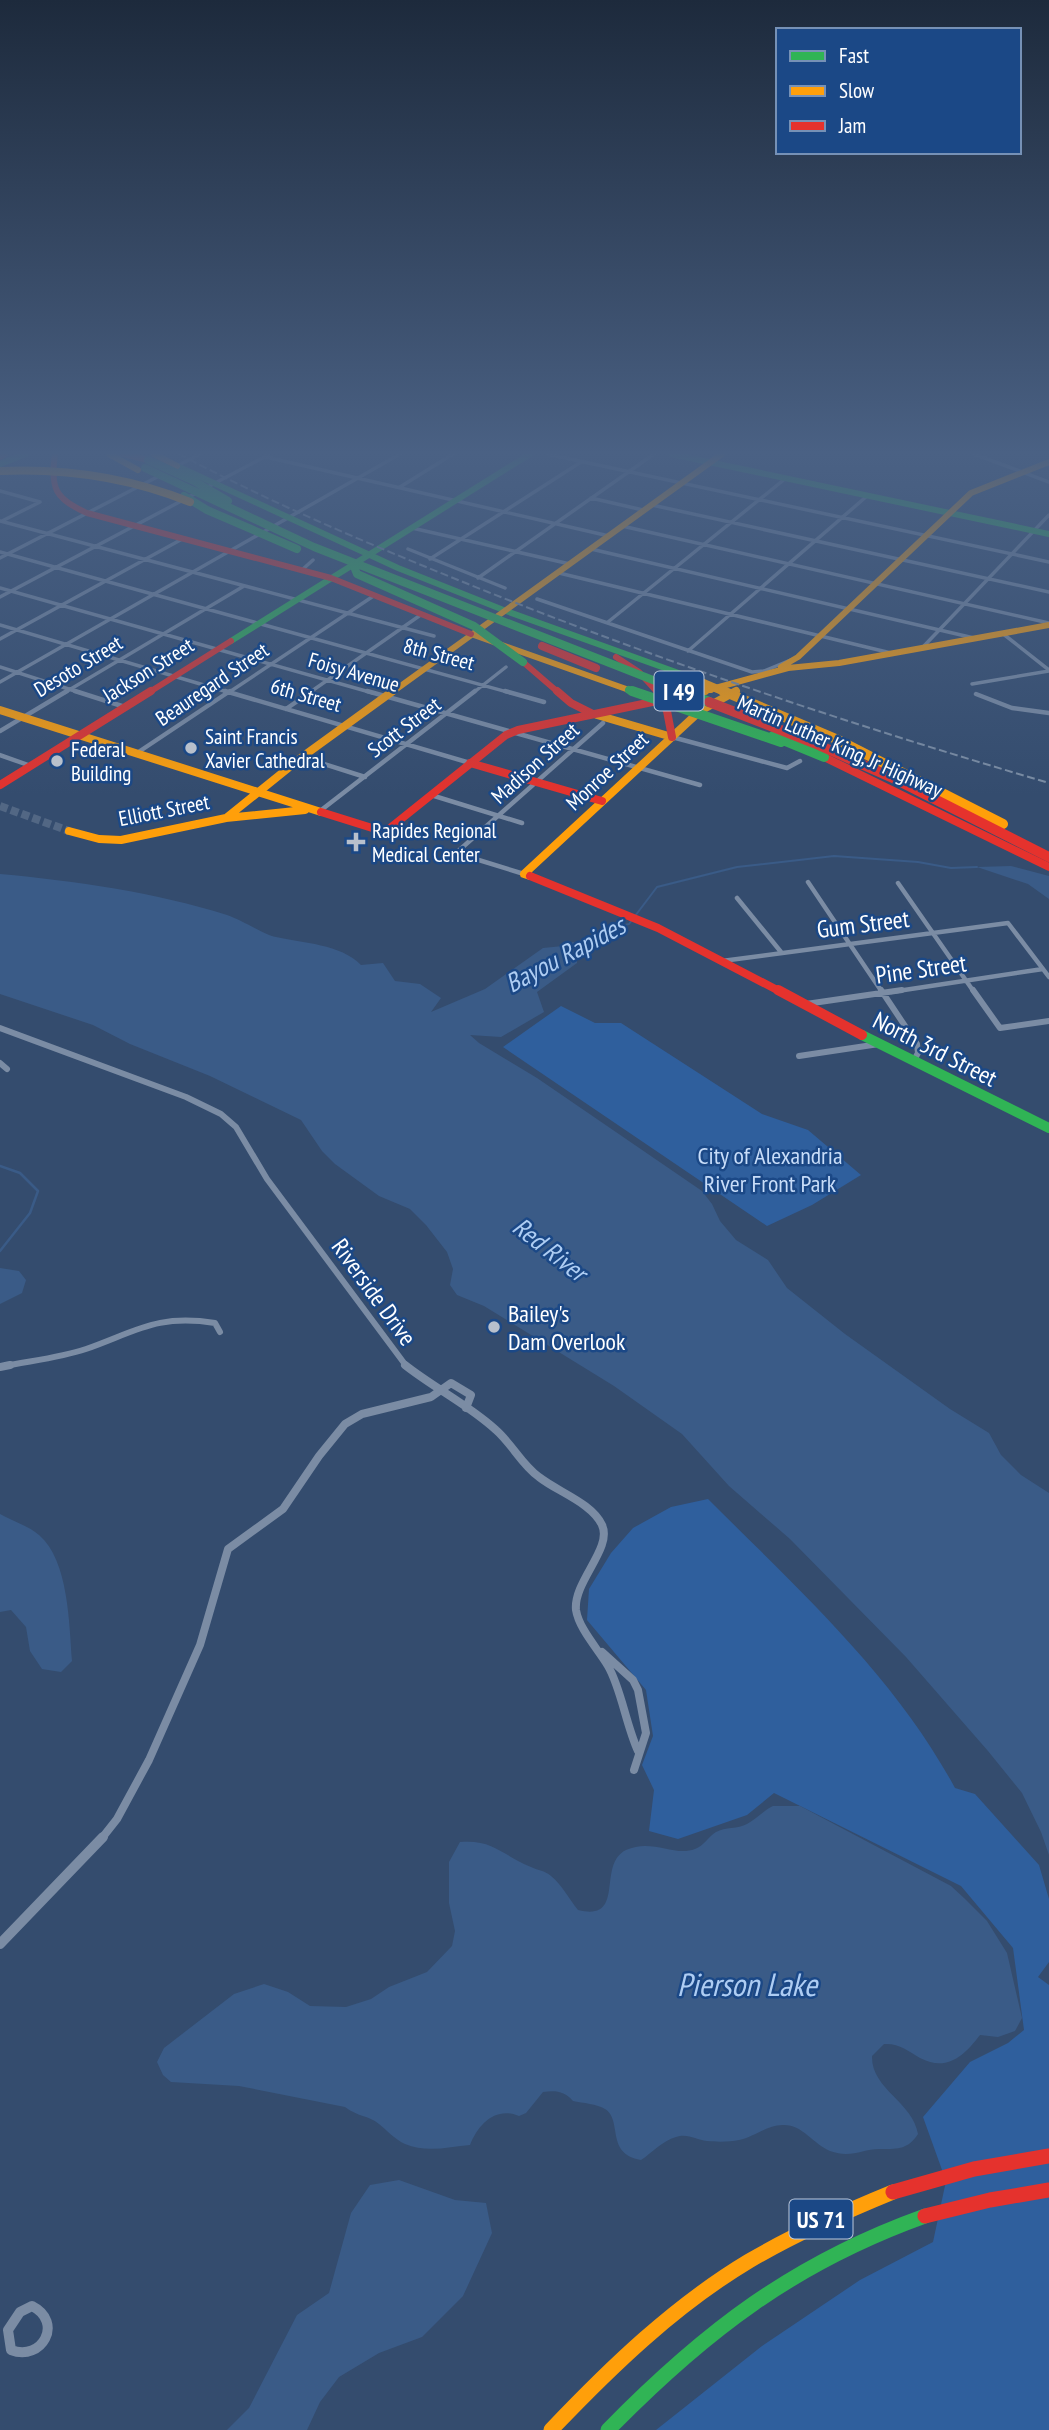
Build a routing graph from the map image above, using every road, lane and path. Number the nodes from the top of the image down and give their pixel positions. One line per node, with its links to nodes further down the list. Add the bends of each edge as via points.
1 (130, 567): 25 (street)
2 (176, 567): 20 (street)
3 (201, 567): 20 (street)
4 (312, 567): 22 (main road)
5 (348, 567): 22 (main road, Jackson Street)
6 (351, 567): 19 (main road, Martin Luther King, Jr Highway / I 49, bridge)
7 (368, 567): 31 (main road, Martin Luther King, Jr Highway / I 49, bridge)
8 (399, 567): 44 (main road)
9 (451, 567): 23 (street)
10 (493, 567): 23 (street)
11 (567, 567): 21 (main road, Elliott Street)
12 (785, 567): 30 (street)
13 (804, 567): 26 (street)
14 (892, 567): 26 (main road)
15 (934, 567): 24 (street)
16 (1000, 567): 24 (street)
17 (55, 568): 25 (street, 8th Street); 32 (street)
18 (676, 568): 30 (street); 34 (street)
19 (355, 569): 97 (main road, bridge, via 357,574 483,631 571,703); 111 (main road, Martin Luther King, Jr Highway / I 49, bridge)
20 (193, 572): 27 (street); 35 (street)
21 (559, 573): 34 (street); 44 (main road, Elliott Street)
22 (331, 578): 36 (main road); 39 (main road, Jackson Street)
23 (478, 578): 29 (street)
24 (987, 579): 33 (street); 40 (street)
25 (105, 582): 35 (street, 8th Street); 41 (street)
26 (875, 583): 40 (street); 42 (main road)
27 (244, 586): 39 (street); 43 (street, Desoto Street)
28 (0, 588): 32 (street, Foisy Avenue)
29 (505, 588)
30 (760, 588): 42 (street); 47 (street)
31 (426, 590): 70 (main road, bridge); 129 (main road, Martin Luther King, Jr Highway / I 49, bridge, via 814,743)
32 (10, 591): 37 (street); 41 (street, Foisy Avenue)
33 (1049, 592)
34 (646, 593): 47 (street); 49 (street)
35 (153, 595): 43 (street, 8th Street); 48 (street)
36 (375, 595): 45 (street, Beauregard Street); 46 (main road)
37 (0, 597)
38 (537, 599): 49 (street)
39 (296, 600): 45 (street); 50 (main road, Jackson Street)
40 (963, 604): 51 (street); 55 (street)
41 (61, 605): 48 (street, Foisy Avenue); 54 (street)
42 (849, 609): 55 (street); 59 (main road)
43 (204, 610): 50 (street, 8th Street); 57 (street, Desoto Street)
44 (506, 611): 58 (main road, Elliott Street); 128 (main road, bridge, via 687,676 836,738)
45 (348, 614): 53 (street); 63 (street, Beauregard Street)
46 (422, 614): 53 (street); 58 (main road)
47 (730, 614): 59 (street); 67 (street)
48 (110, 619): 57 (street, Foisy Avenue); 64 (street)
49 (608, 622): 67 (street)
50 (256, 624): 63 (street, 8th Street); 66 (main road, Jackson Street)
51 (1049, 624): 56 (main road)
52 (0, 625): 54 (street, 6th Street)
53 (403, 628): 60 (street); 69 (street)
54 (16, 630): 62 (street); 64 (street, 6th Street)
55 (939, 630): 61 (street); 65 (street)
56 (1002, 633): 61 (main road); 78 (street)
57 (163, 634): 66 (street, Foisy Avenue); 72 (street, Desoto Street)
58 (471, 635): 77 (main road, Elliott Street); 111 (main road, bridge)
59 (820, 635): 68 (street); 71 (main road)
60 (434, 636)
61 (974, 638): 65 (main road)
62 (0, 639)
63 (308, 639): 69 (street, 8th Street); 74 (street, Beauregard Street)
64 (66, 644): 72 (street, 6th Street); 79 (street)
65 (922, 647): 68 (main road)
66 (216, 649): 74 (street, Foisy Avenue); 81 (main road, Jackson Street)
67 (688, 651): 71 (street, via 756,672)
68 (891, 653): 73 (main road)
69 (366, 654): 77 (street, 8th Street); 82 (street)
70 (616, 657): 87 (main road, via 692,688); 91 (main road, via 643,672)
71 (798, 657): 80 (main road)
72 (119, 660): 81 (street, 6th Street); 86 (street, Desoto Street)
73 (839, 663): 80 (main road); 105 (main road, Monroe Street, via 737,690 700,711)
74 (270, 664): 82 (street, Foisy Avenue); 88 (street, Beauregard Street)
75 (0, 667): 79 (street)
76 (506, 667): 85 (street, Scott Street)
77 (423, 669): 85 (street, 8th Street); 90 (main road, Elliott Street)
78 (1049, 670): 84 (street)
79 (17, 673): 83 (street); 86 (street)
80 (765, 674): 87 (main road)
81 (174, 676): 88 (street, 6th Street); 93 (main road, Jackson Street)
82 (328, 681): 90 (street, Foisy Avenue); 94 (street)
83 (0, 682)
84 (972, 684)
85 (483, 686): 92 (street, 8th Street); 98 (street, Scott Street)
86 (70, 689): 93 (street); 99 (street, Desoto Street)
87 (711, 690): 91 (main road)
88 (228, 692): 94 (street, 6th Street); 108 (street, Beauregard Street)
89 (976, 694): 96 (street, via 1003,707)
90 (385, 697): 98 (street, Foisy Avenue); 101 (main road, Elliott Street)
91 (663, 700): 97 (main road); 105 (main road)
92 (544, 702)
93 (125, 706): 104 (main road, Jackson Street)
94 (286, 709): 101 (street, 6th Street)
95 (0, 710): 99 (main road)
96 (1049, 713)
97 (593, 714): 103 (main road); 105 (main road)
98 (447, 715): 103 (street, Foisy Avenue); 106 (street, Scott Street)
99 (23, 717): 102 (street, Desoto Street); 104 (main road)
100 (603, 723): 107 (street, Madison Street)
101 (344, 726): 106 (street, 6th Street); 110 (main road, Elliott Street)
102 (0, 731)
103 (510, 732): 107 (street, Foisy Avenue); 113 (main road)
104 (79, 735): 108 (main road); 114 (main road, Jackson Street)
105 (673, 737): 112 (street, via 787,768); 115 (main road, Monroe Street)
106 (407, 745): 113 (street, 6th Street); 116 (street, Scott Street)
107 (573, 750): 115 (street, Foisy Avenue); 117 (street, Madison Street)
108 (136, 753): 120 (main road)
109 (0, 755): 114 (street)
110 (302, 757): 116 (street); 120 (main road, Elliott Street)
111 (824, 757): 130 (main road, Martin Luther King, Jr Highway / I 49)
112 (800, 761)
113 (470, 763): 117 (main road, 6th Street); 121 (main road)
114 (31, 766): 118 (main road, Jackson Street)
115 (637, 768): 119 (street, Foisy Avenue); 122 (main road, Monroe Street)
116 (365, 776): 123 (street, Scott Street)
117 (538, 782): 122 (main road, 6th Street); 124 (street, Madison Street)
118 (0, 785)
119 (699, 785)
120 (257, 791): 123 (main road); 125 (main road, Elliott Street)
121 (431, 795): 123 (main road, via 385,832); 124 (street)
122 (602, 801): 131 (main road, Monroe Street)
123 (320, 811): 125 (main road, Elliott Street)
124 (499, 816): 126 (street); 131 (street, Madison Street, via 456,853)
125 (226, 818): 127 (main road, Elliott Street, via 121,840)
126 (522, 822)
127 (69, 831)
128 (1049, 850)
129 (1049, 857)
130 (1049, 867)
131 (524, 874): 138 (main road, North 3rd Street, via 604,904)
132 (808, 882): 136 (street)
133 (898, 883): 135 (street)
134 (737, 898): 137 (street)
135 (933, 933): 136 (street, Gum Street); 139 (street, Gum Street, via 1008,923); 141 (street)
136 (850, 943): 137 (street, Gum Street); 142 (street)
137 (781, 953): 138 (street, Gum Street)
138 (722, 961): 143 (main road, North 3rd Street)
139 (1043, 969): 140 (street); 141 (street, Pine Street)
140 (1049, 977)
141 (966, 980): 142 (street, Pine Street); 144 (street, via 1000,1028)
142 (883, 992): 143 (street, Pine Street); 148 (street, via 919,1048)
143 (804, 1004): 146 (main road, North 3rd Street)
144 (1049, 1021)
145 (0, 1028): 152 (street, Riverside Drive, via 186,1097 228,1119 391,1349 410,1371)
146 (879, 1044): 147 (street); 148 (main road, North 3rd Street)
147 (799, 1056)
148 (913, 1062): 149 (main road, North 3rd Street)
149 (1049, 1128)
150 (220, 1332): 151 (street, via 215,1324 195,1320 154,1322 83,1350)
151 (0, 1367)
152 (439, 1392): 153 (street, Riverside Drive); 153 (street, via 455,1383 471,1395); 157 (street, via 345,1423 283,1510 228,1549 200,1646 117,1819 90,1853)
153 (466, 1408): 154 (street, Riverside Drive, via 498,1431 537,1476 601,1521 603,1544 584,1577 576,1609)
154 (601, 1651): 155 (street, Riverside Drive); 155 (street, Riverside Drive, via 638,1690 646,1734)
155 (638, 1751): 156 (street, Riverside Drive)
156 (634, 1770)
157 (0, 1944)
158 (1049, 2156): 161 (main road, US 71, via 929,2179 822,2219 771,2244 721,2276 625,2352)
159 (1049, 2190): 162 (main road, US 71, via 931,2214 853,2244 807,2268 733,2316 652,2384)
160 (4, 2318): 160 (street, via 5,2342 18,2354 34,2351 46,2339 49,2322 39,2308 22,2308)
161 (551, 2430)
162 (608, 2430)

